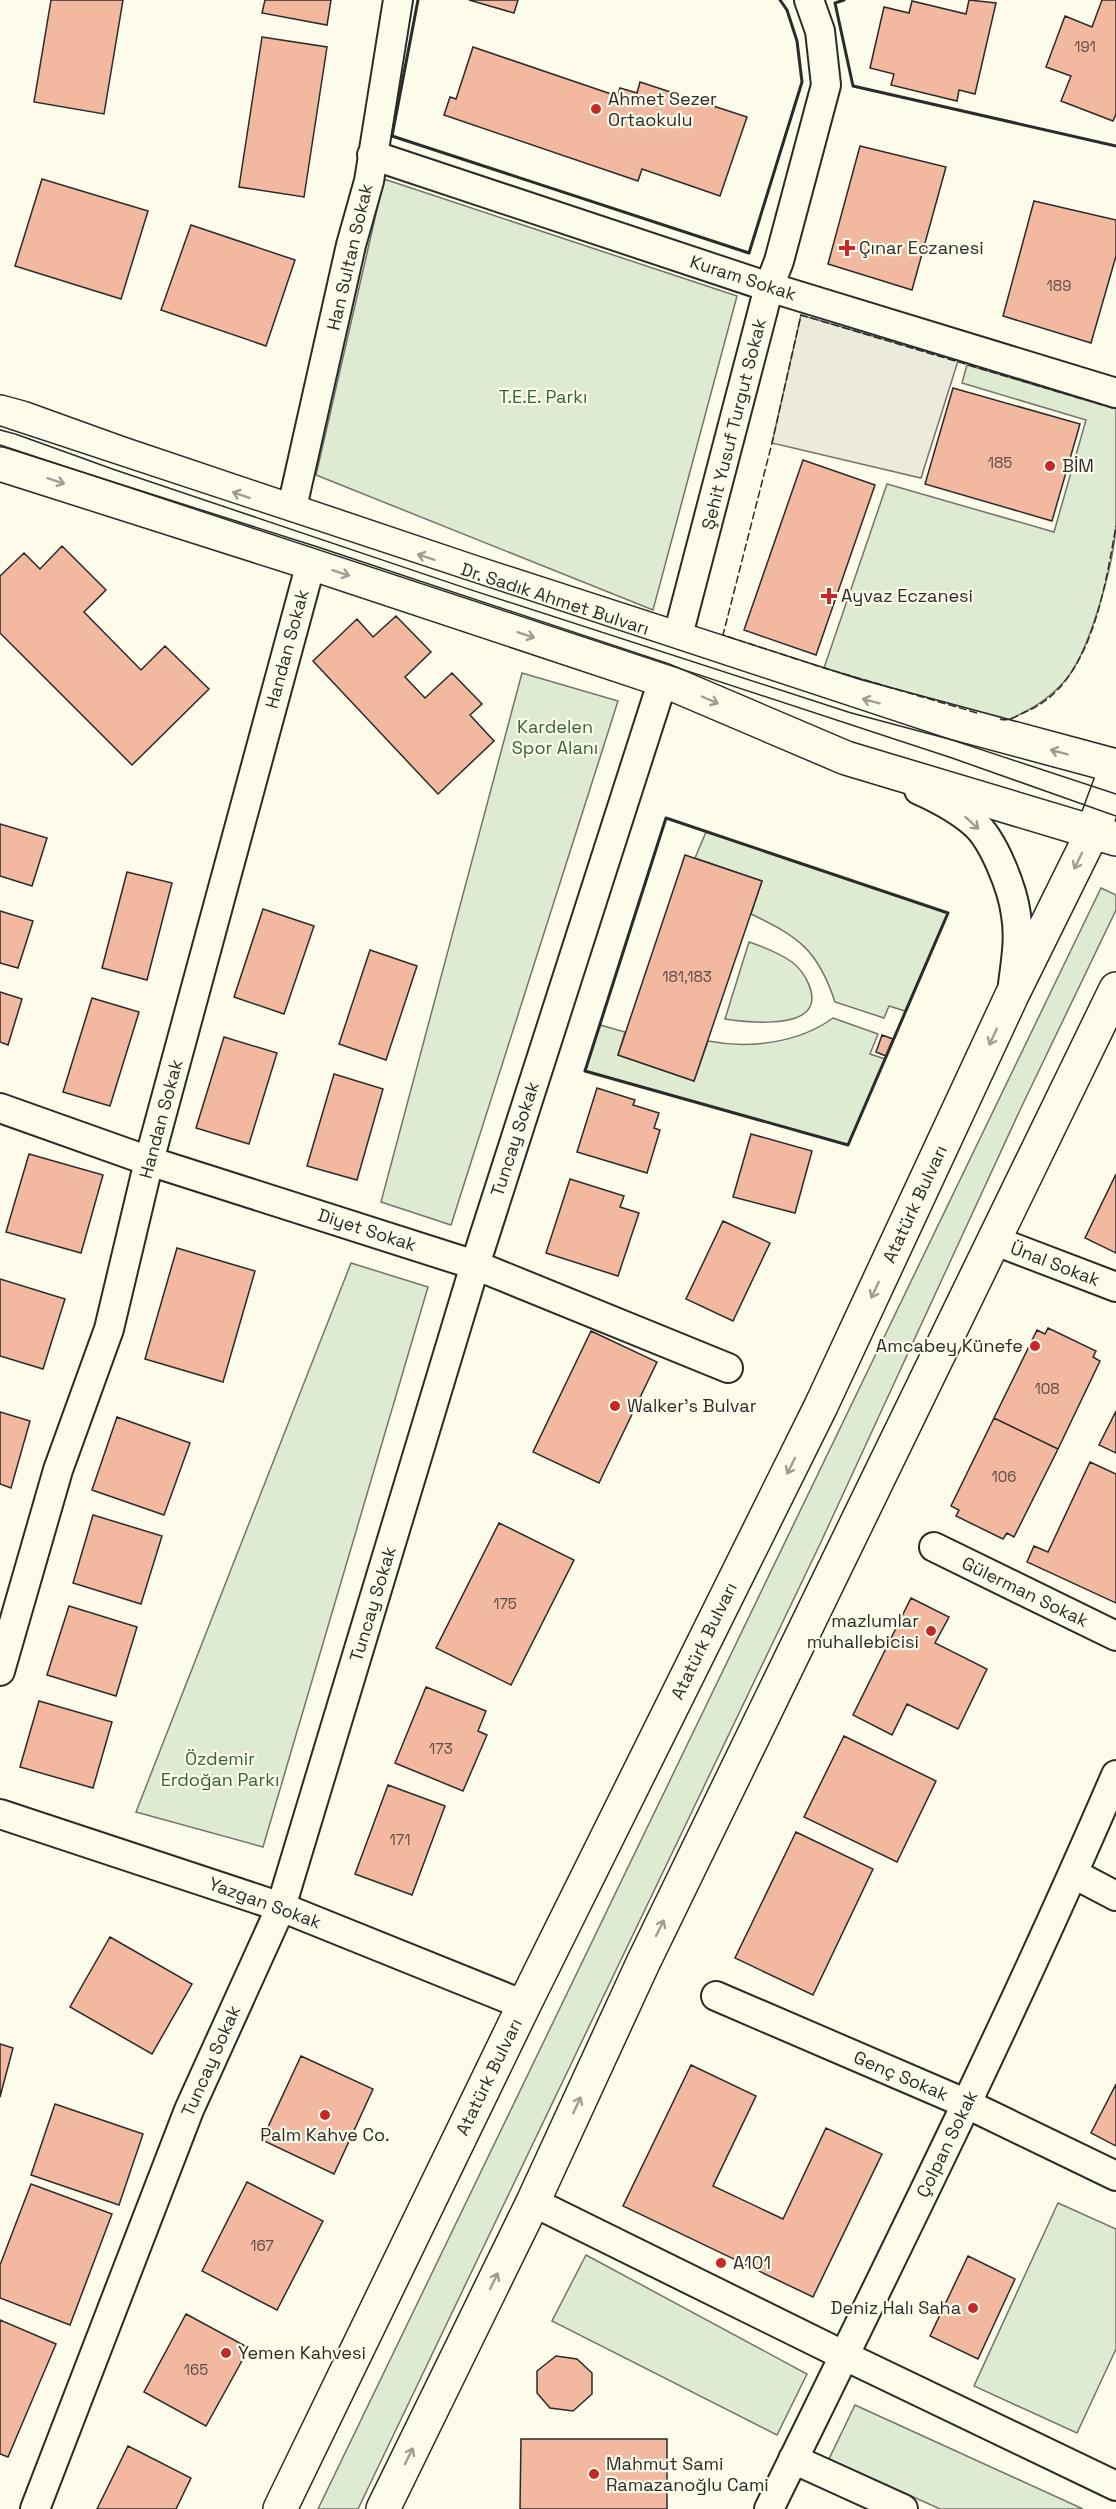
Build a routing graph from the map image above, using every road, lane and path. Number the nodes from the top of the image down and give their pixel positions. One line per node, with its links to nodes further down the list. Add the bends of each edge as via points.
1 (398, 0): 3 (street, Han Sultan Sokak)
2 (809, 0): 4 (street, Şehit Yusuf Turgut Sokak, via 820,31 826,85)
3 (372, 155): 4 (street, Kuram Sokak); 8 (street, Han Sultan Sokak)
4 (769, 287): 5 (street, Kuram Sokak); 10 (street, Şehit Yusuf Turgut Sokak)
5 (1116, 393)
6 (0, 412): 8 (main road, Dr. Sadık Ahmet Bulvarı, one-way to 6)
7 (0, 464): 9 (main road, one-way to 9)
8 (291, 512): 10 (main road, Dr. Sadık Ahmet Bulvarı, one-way to 8)
9 (311, 563): 11 (main road, one-way to 11); 20 (street, Handan Sokak)
10 (677, 639): 13 (main road, Dr. Sadık Ahmet Bulvarı, one-way to 10, via 855,696)
11 (663, 680): 12 (main road, one-way to 12); 22 (street, Tuncay Sokak)
12 (846, 758): 14 (main road); 16 (street, one-way to 16, via 945,801 977,825 996,854 1016,913 1018,943)
13 (1116, 767): 14 (main road, Atatürk Bulvarı)
14 (1104, 835): 16 (main road, Atatürk Bulvarı, one-way to 16)
15 (1116, 989): 18 (main road)
16 (1012, 995): 34 (main road, Atatürk Bulvarı, one-way to 34, via 821,1406)
17 (1116, 1019): 18 (street)
18 (1072, 1077): 21 (main road)
19 (0, 1107): 20 (street, Diyet Sokak)
20 (149, 1161): 22 (street, Diyet Sokak); 27 (street, Handan Sokak, via 109,1329 58,1470)
21 (993, 1240): 23 (street, Ünal Sokak); 37 (main road, one-way to 21, via 643,1963)
22 (475, 1265): 24 (street, Diyet Sokak); 32 (street, Tuncay Sokak)
23 (1116, 1287)
24 (729, 1368)
25 (934, 1547): 26 (street, Gülerman Sokak)
26 (1116, 1636)
27 (0, 1671)
28 (1116, 1775): 30 (street, Çolpan Sokak)
29 (0, 1814): 32 (street, Yazgan Sokak)
30 (1074, 1874): 31 (street); 35 (street, Çolpan Sokak)
31 (1116, 1896)
32 (281, 1907): 34 (street, Yazgan Sokak); 41 (street, Tuncay Sokak, via 189,2110)
33 (716, 1996): 35 (street, Genç Sokak)
34 (524, 2005): 42 (main road, Atatürk Bulvarı)
35 (967, 2104): 36 (street, Genç Sokak); 38 (street, Çolpan Sokak)
36 (1116, 2176)
37 (533, 2202): 38 (street); 43 (main road, one-way to 37)
38 (845, 2356): 39 (street, Çolpan Sokak); 40 (street)
39 (794, 2459): 44 (street, Çolpan Sokak); 45 (street)
40 (1116, 2486)
41 (35, 2509)
42 (280, 2509)
43 (383, 2509)
44 (769, 2509)
45 (903, 2509)

